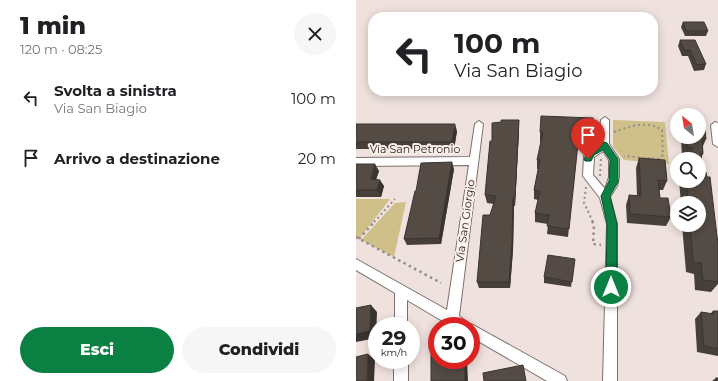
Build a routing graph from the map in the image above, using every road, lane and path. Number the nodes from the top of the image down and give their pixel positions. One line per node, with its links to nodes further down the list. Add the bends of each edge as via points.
1 (605, 120): 5 (street)
2 (479, 124): 6 (street, Via San Giorgio)
3 (715, 125): 4 (street)
4 (718, 144)
5 (604, 145): 8 (street, via 614,159 614,182); 8 (street, via 589,156 587,174)
6 (473, 161): 7 (street, Via San Petronio); 17 (street, Via San Giorgio)
7 (356, 162)
8 (605, 196): 22 (street, via 612,224)
9 (395, 199): 11 (path)
10 (356, 237): 11 (path)
11 (359, 239): 13 (path)
12 (356, 264): 14 (street)
13 (441, 283)
14 (401, 290): 15 (street); 16 (street)
15 (401, 317)
16 (448, 317)
17 (452, 317)
18 (480, 335): 20 (street)
19 (401, 369): 21 (street)
20 (553, 379)
21 (401, 381)
22 (610, 381)

